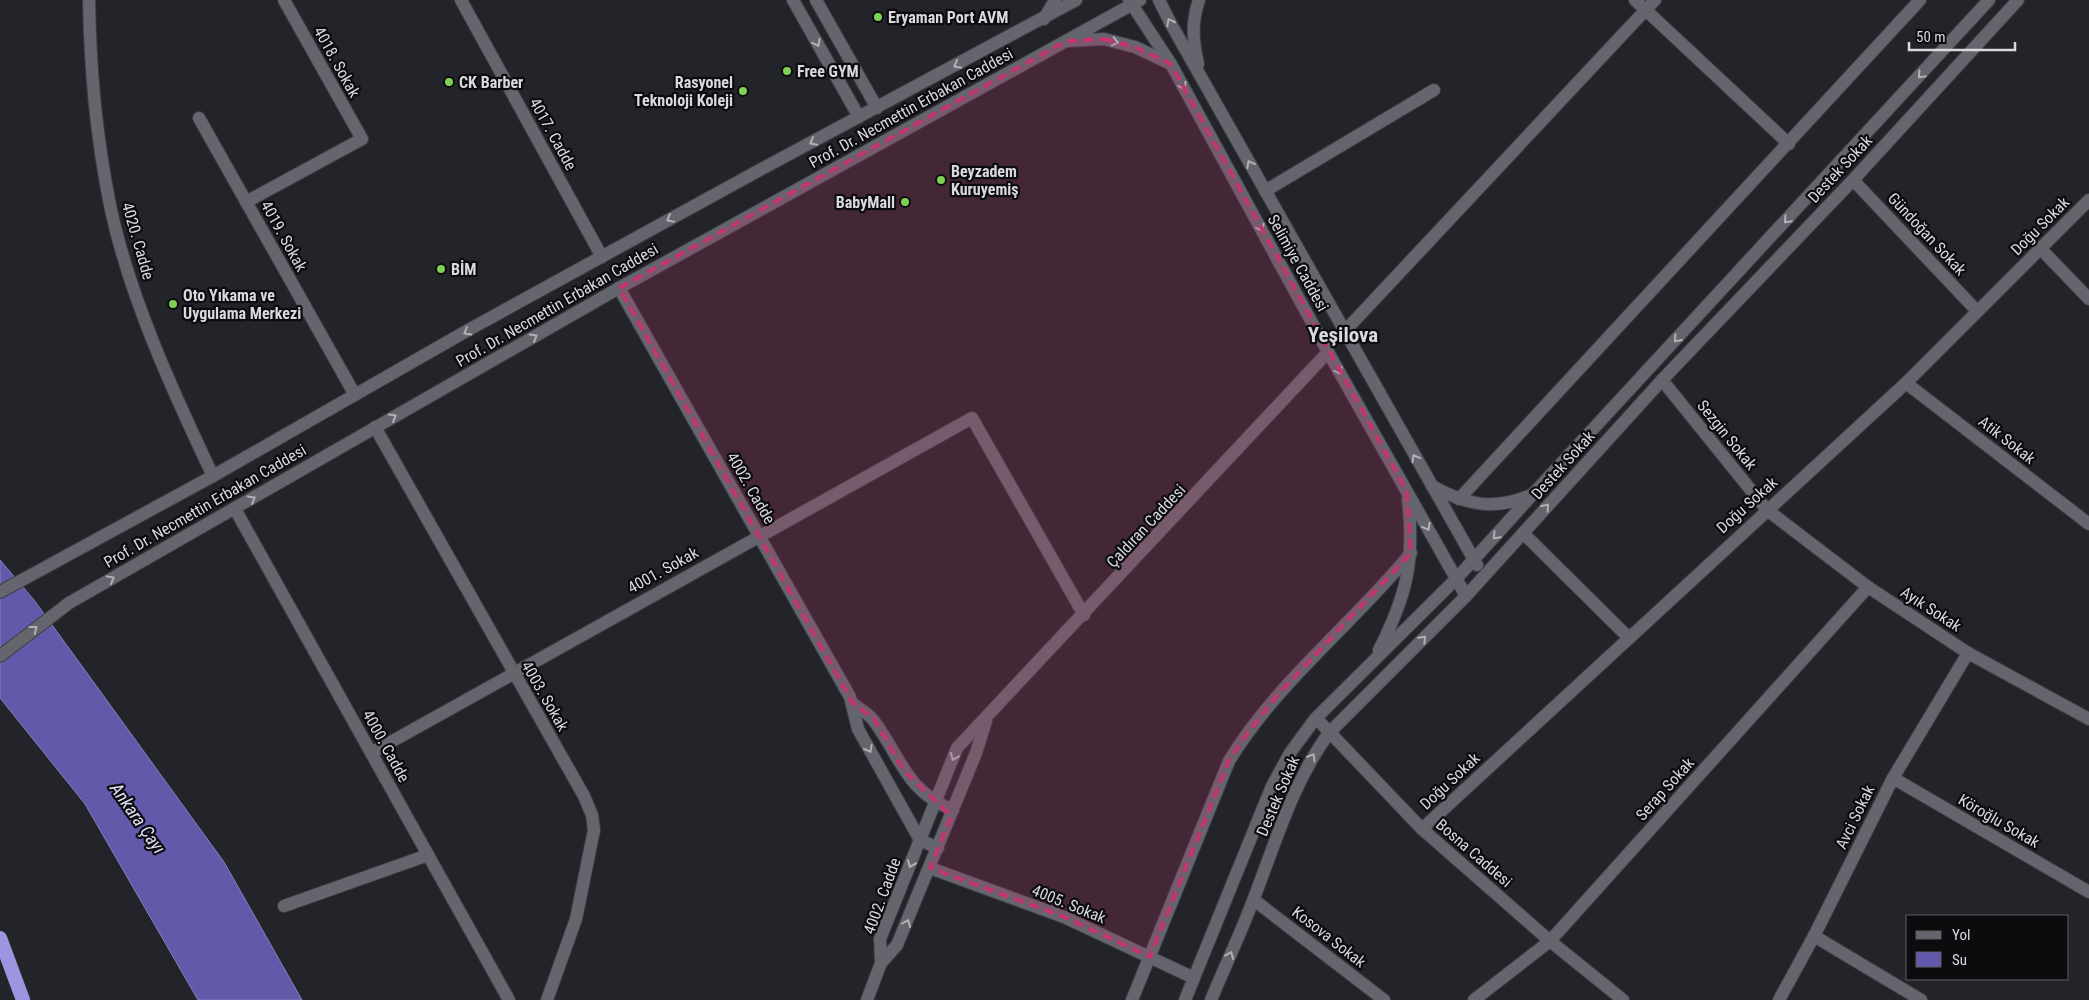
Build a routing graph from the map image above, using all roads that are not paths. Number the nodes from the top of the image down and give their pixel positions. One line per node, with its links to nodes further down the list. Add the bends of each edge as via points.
1 (90, 0): 41 (street, 4020. Cadde, via 96,119 110,202 152,338)
2 (284, 0): 29 (street, 4018. Sokak, via 362,139)
3 (461, 0): 31 (street, 4017. Cadde)
4 (793, 0): 23 (street, one-way to 23)
5 (816, 0): 22 (street)
6 (1055, 0): 17 (street)
7 (1076, 0): 17 (street, Prof. Dr. Necmettin Erbakan Caddesi)
8 (1159, 0): 20 (street, Selimiye Caddesi, one-way to 8)
9 (1199, 0): 20 (street, via 1192,38)
10 (1635, 0): 16 (street)
11 (1655, 0): 16 (street)
12 (1920, 0): 25 (street)
13 (1989, 0): 44 (street, Destek Sokak, one-way to 44)
14 (2018, 0): 26 (street, Destek Sokak)
15 (1134, 2): 18 (street, Prof. Dr. Necmettin Erbakan Caddesi); 19 (street, Selimiye Caddesi)
16 (1646, 10): 25 (street); 35 (street)
17 (1044, 19): 22 (street, Prof. Dr. Necmettin Erbakan Caddesi, one-way to 22)
18 (1066, 41): 19 (street, one-way to 19, via 1104,39 1135,47); 32 (street, Prof. Dr. Necmettin Erbakan Caddesi)
19 (1171, 64): 36 (street, Selimiye Caddesi, one-way to 36)
20 (1200, 74): 27 (street, Selimiye Caddesi, one-way to 20)
21 (1434, 90): 27 (street)
22 (877, 108): 23 (street, Prof. Dr. Necmettin Erbakan Caddesi)
23 (859, 117): 31 (street, Prof. Dr. Necmettin Erbakan Caddesi, one-way to 31)
24 (199, 118): 29 (street, 4019. Sokak)
25 (1789, 144): 45 (street)
26 (1853, 180): 34 (street, Gündoğan Sokak); 37 (street, Destek Sokak)
27 (1265, 191): 35 (street, Selimiye Caddesi)
28 (2089, 200): 30 (street, Doğu Sokak)
29 (246, 202): 39 (street, 4019. Sokak)
30 (2040, 248): 33 (street); 34 (street, Doğu Sokak)
31 (602, 257): 39 (street, Prof. Dr. Necmettin Erbakan Caddesi, one-way to 39)
32 (619, 288): 40 (street, Prof. Dr. Necmettin Erbakan Caddesi, one-way to 32); 50 (street, 4002. Cadde)
33 (2089, 299)
34 (1977, 311): 38 (street, Doğu Sokak)
35 (1344, 332): 42 (street, Selimiye Caddesi, one-way to 35)
36 (1328, 352): 43 (street, Selimiye Caddesi, one-way to 43); 58 (street, Çaldıran Caddesi)
37 (1662, 380): 47 (street, Sezgin Sokak); 49 (street, Destek Sokak, one-way to 37)
38 (1906, 383): 47 (street, Doğu Sokak); 48 (street, Atik Sokak)
39 (355, 395): 41 (street, Prof. Dr. Necmettin Erbakan Caddesi)
40 (375, 427): 46 (street, Prof. Dr. Necmettin Erbakan Caddesi, one-way to 40); 63 (street, 4003. Sokak)
41 (213, 476): 56 (street, Prof. Dr. Necmettin Erbakan Caddesi)
42 (1432, 486): 45 (street); 52 (street, Selimiye Caddesi)
43 (1407, 491): 51 (street); 54 (street, Selimiye Caddesi, one-way to 54)
44 (1533, 494): 45 (street, via 1503,505); 52 (street, Destek Sokak, one-way to 52)
45 (1460, 499)
46 (235, 509): 61 (street, Prof. Dr. Necmettin Erbakan Caddesi, one-way to 46, via 68,603); 69 (street, 4000. Cadde)
47 (1767, 510): 55 (street, Ayık Sokak); 59 (street, Doğu Sokak)
48 (2089, 524)
49 (1523, 532): 53 (street, Destek Sokak); 59 (street)
50 (759, 535): 58 (street, 4001. Sokak, via 972,418); 63 (street, 4001. Sokak); 64 (street, 4002. Cadde)
51 (1412, 553): 62 (street, via 1400,605); 84 (street, via 1277,696 1229,761)
52 (1474, 560): 53 (street, Selimiye Caddesi); 54 (street, Destek Sokak)
53 (1484, 576): 57 (street, Destek Sokak)
54 (1456, 579): 57 (street, Selimiye Caddesi); 62 (street, Destek Sokak)
55 (1868, 587): 60 (street, Ayık Sokak); 83 (street, Serap Sokak)
56 (0, 592)
57 (1466, 596): 68 (street, Destek Sokak, one-way to 57)
58 (1084, 615): 67 (street, Çaldıran Caddesi)
59 (1628, 637): 73 (street, Doğu Sokak)
60 (1968, 652): 66 (street, Ayık Sokak); 70 (street, Avci Sokak)
61 (0, 656)
62 (1374, 660): 65 (street, Destek Sokak)
63 (513, 673): 69 (street, 4001. Sokak); 89 (street, 4003. Sokak, via 584,796 592,814 594,830 576,919)
64 (853, 704): 71 (street, 4002. Cadde, via 874,719 904,771); 74 (street, 4002. Cadde, one-way to 74, via 858,729)
65 (1316, 718): 68 (street, Bosna Caddesi); 86 (street, Destek Sokak, via 1290,753 1272,786)
66 (2089, 719)
67 (986, 721): 71 (street, Çaldıran Caddesi, one-way to 71, via 957,748); 72 (street, Çaldıran Caddesi)
68 (1329, 732): 73 (street, Bosna Caddesi); 79 (street, Destek Sokak, one-way to 68, via 1294,792 1312,756)
69 (371, 753): 76 (street, 4000. Cadde)
70 (1893, 778): 78 (street, Köroğlu Sokak); 81 (street, Avci Sokak)
71 (936, 803): 72 (street, 4002. Cadde); 74 (street, 4002. Cadde)
72 (953, 810): 75 (street, 4002. Cadde)
73 (1422, 829): 83 (street, Bosna Caddesi)
74 (920, 840): 75 (street); 85 (street, 4002. Cadde, one-way to 85, via 880,939)
75 (938, 848): 77 (street, 4002. Cadde)
76 (428, 855): 80 (street); 88 (street, 4000. Cadde)
77 (930, 868): 84 (street, 4005. Sokak, via 1064,917); 85 (street, 4002. Cadde, one-way to 77, via 897,946)
78 (2089, 892)
79 (1254, 900): 93 (street, Destek Sokak, one-way to 79); 94 (street, Kosova Sokak)
80 (284, 906)
81 (1814, 936): 97 (street, Avci Sokak); 98 (street)
82 (0, 938): 87 (highway)
83 (1550, 941): 95 (street, Serap Sokak); 96 (street, Bosna Caddesi)
84 (1150, 957): 86 (street, 4005. Sokak); 91 (street)
85 (881, 963): 90 (street, 4002. Cadde)
86 (1194, 978): 92 (street, Destek Sokak)
87 (23, 1000)
88 (509, 1000)
89 (547, 1000)
90 (867, 1000)
91 (1132, 1000)
92 (1184, 1000)
93 (1211, 1000)
94 (1384, 1000)
95 (1474, 1000)
96 (1623, 1000)
97 (1778, 1000)
98 (1921, 1000)

